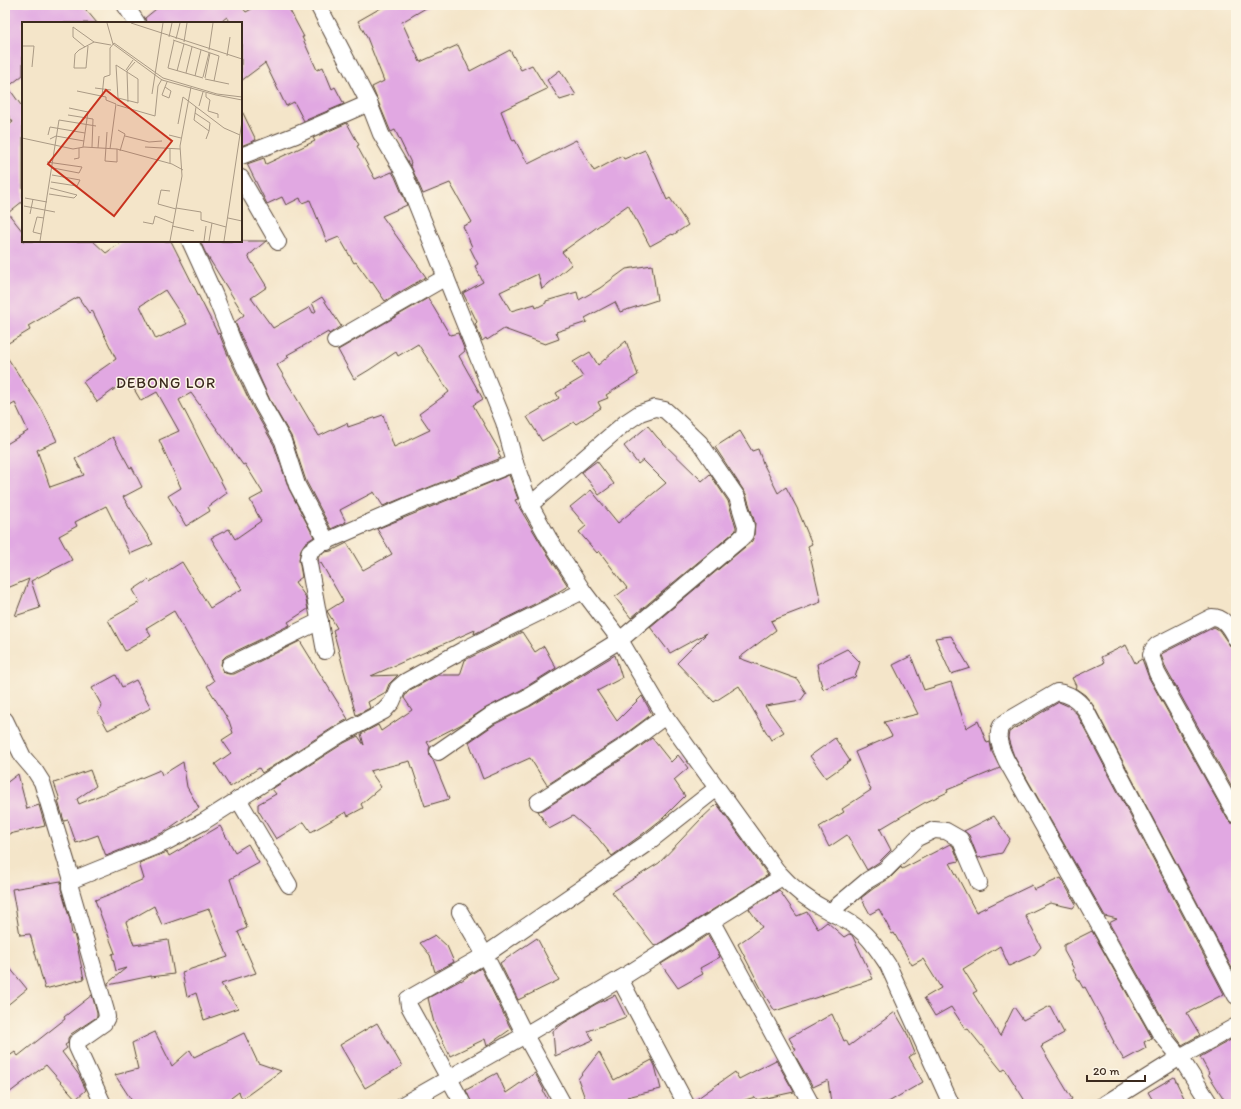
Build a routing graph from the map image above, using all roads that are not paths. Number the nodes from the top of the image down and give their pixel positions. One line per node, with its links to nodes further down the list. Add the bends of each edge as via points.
1 (125, 5): 3 (street)
2 (318, 5): 4 (street)
3 (136, 22)
4 (369, 103): 5 (street); 9 (street, via 381,134 404,174)
5 (242, 156)
6 (242, 180): 8 (street)
7 (190, 242): 13 (street, via 236,349 283,441 297,485)
8 (278, 242)
9 (446, 277): 10 (street); 11 (street, via 504,422)
10 (335, 341)
11 (515, 463): 12 (street); 13 (street)
12 (530, 505): 14 (street); 17 (street, via 625,423 640,413 655,408 665,410 700,443 737,497 746,526 745,534)
13 (326, 542): 15 (street, via 310,552 308,559)
14 (583, 591): 17 (street); 24 (street, via 405,682 398,688 392,702 384,711 339,735)
15 (320, 621): 18 (street); 19 (street)
16 (1236, 639): 26 (street, via 1228,625 1212,617 1157,645 1151,655 1157,673)
17 (620, 640): 20 (street); 22 (street, via 526,698 490,716)
18 (325, 651)
19 (230, 665)
20 (665, 716): 23 (street); 25 (street, via 625,746)
21 (5, 720): 28 (street, via 23,757 42,782)
22 (438, 752)
23 (717, 788): 27 (street); 34 (street, via 646,844)
24 (238, 799): 28 (street, via 166,842); 30 (street)
25 (538, 802)
26 (1236, 815)
27 (782, 877): 32 (street, via 807,898); 33 (street)
28 (72, 880): 41 (street, via 70,887 107,1017 104,1023 77,1042 76,1047)
29 (979, 883): 32 (street, via 960,839 946,831 934,830 917,838 885,870 868,880)
30 (290, 885)
31 (460, 912): 34 (street)
32 (830, 912): 47 (street, via 846,919 862,931 888,964)
33 (712, 922): 35 (street); 46 (street)
34 (485, 955): 38 (street); 40 (street, via 408,999)
35 (620, 979): 38 (street); 45 (street)
36 (1236, 996): 39 (street, via 1085,709 1070,695 1057,692 1008,720 999,731 999,743 1006,760 1160,1033)
37 (1236, 1026): 39 (street)
38 (526, 1035): 40 (street); 44 (street)
39 (1180, 1057): 48 (street); 49 (street)
40 (449, 1078): 42 (street); 43 (street)
41 (97, 1102)
42 (404, 1104)
43 (463, 1104)
44 (563, 1104)
45 (686, 1104)
46 (811, 1104)
47 (951, 1104)
48 (1105, 1104)
49 (1210, 1104)

